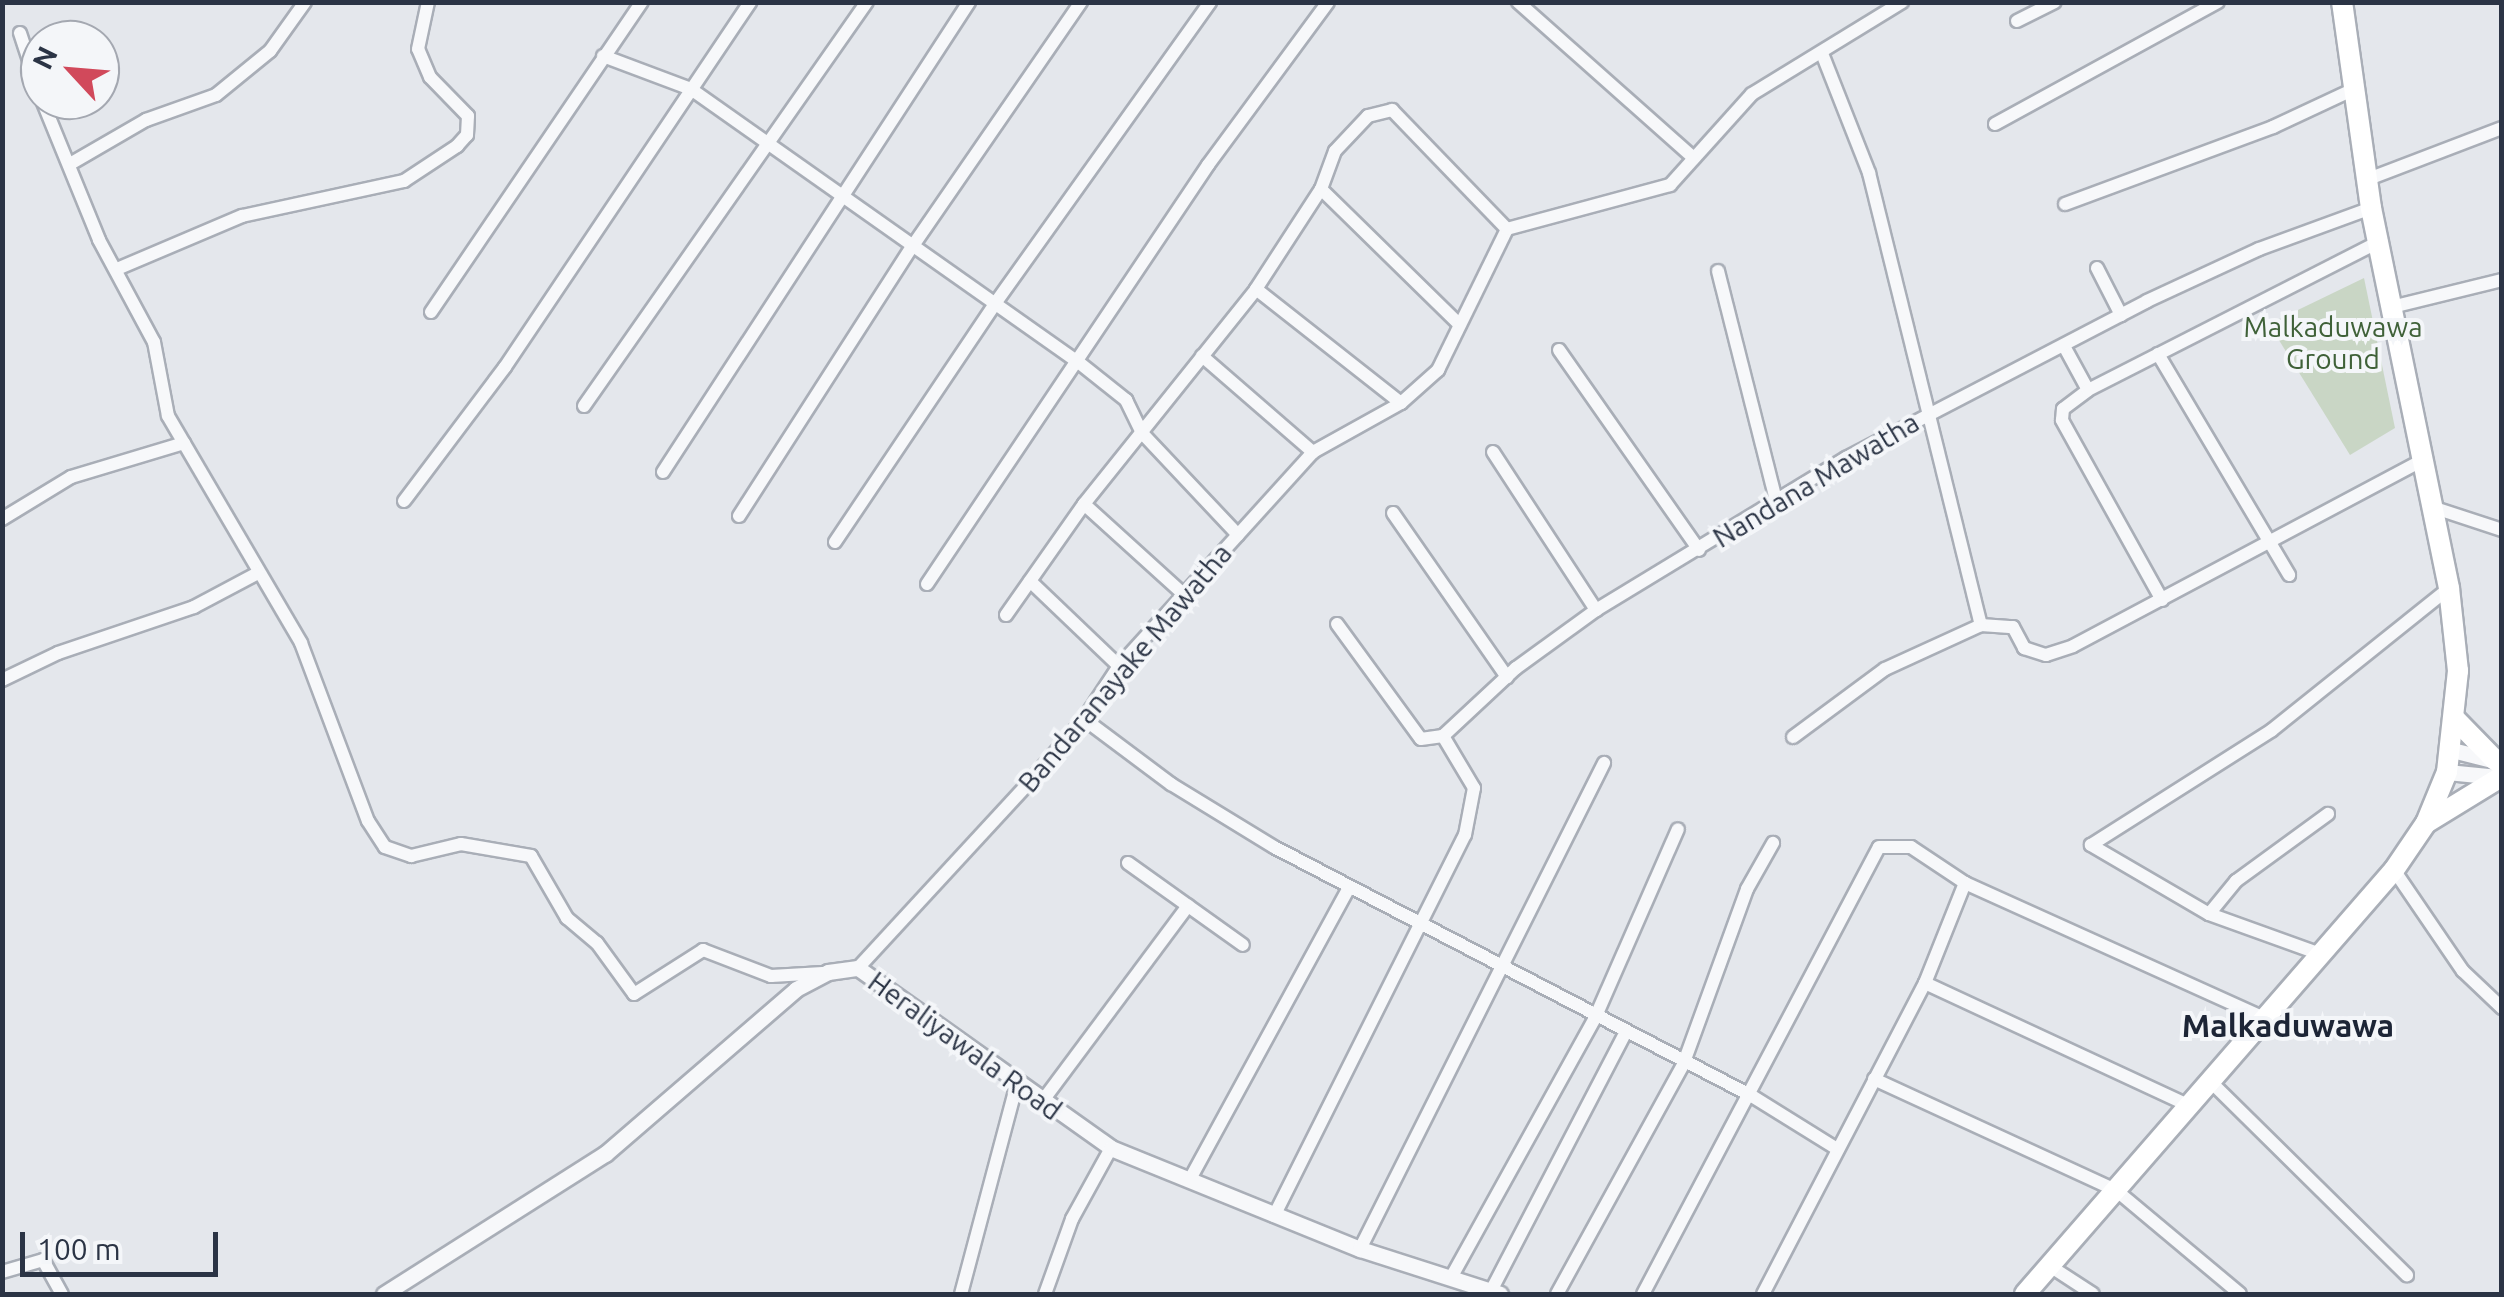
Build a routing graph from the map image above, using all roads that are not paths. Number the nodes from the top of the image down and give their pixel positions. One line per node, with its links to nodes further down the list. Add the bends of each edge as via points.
1 (305, 2): 25 (street, via 270,51 216,95 146,120)
2 (428, 2): 35 (street, via 418,49 430,77 468,116 457,146 404,182 242,216)
3 (642, 2): 16 (street)
4 (750, 2): 18 (street)
5 (867, 2): 23 (street)
6 (969, 2): 28 (street)
7 (1081, 2): 33 (street)
8 (1210, 2): 39 (street)
9 (1328, 2): 48 (street)
10 (1518, 2): 24 (street)
11 (1902, 2): 17 (street)
12 (2056, 2): 15 (street)
13 (2218, 2): 21 (street)
14 (2342, 2): 19 (main road)
15 (2017, 21)
16 (603, 56): 18 (street); 41 (street)
17 (1823, 56): 24 (street, via 1752,94); 52 (street, via 1869,173)
18 (691, 89): 23 (street); 59 (street, via 505,367)
19 (2354, 89): 26 (main road); 29 (street, via 2273,127)
20 (51, 120): 25 (street)
21 (1995, 124)
22 (2502, 128): 26 (street)
23 (770, 146): 28 (street); 51 (street)
24 (1694, 158): 31 (street, via 1670,184)
25 (70, 164): 35 (street)
26 (2371, 178): 30 (main road)
27 (1321, 189): 31 (street, via 1334,152 1356,126 1392,110); 38 (street); 43 (street)
28 (839, 195): 33 (street); 58 (street)
29 (2065, 204)
30 (2372, 208): 32 (main road); 42 (street, Nandana Mawatha, via 2259,249)
31 (1507, 228): 43 (street, Bandaranayake Mawatha)
32 (2381, 241): 40 (main road); 46 (street)
33 (912, 247): 39 (street); 64 (street)
34 (2097, 268): 42 (street)
35 (118, 270): 54 (street, via 154,342 168,416)
36 (1718, 271): 60 (street)
37 (2502, 280): 40 (street)
38 (1256, 289): 47 (street); 50 (street)
39 (994, 305): 48 (street); 68 (street)
40 (2392, 307): 57 (main road)
41 (432, 312)
42 (2121, 315): 44 (street, Nandana Mawatha)
43 (1459, 324): 50 (street, Bandaranayake Mawatha, via 1438,370)
44 (2064, 346): 49 (street); 52 (street, Nandana Mawatha)
45 (1559, 350): 70 (street)
46 (2158, 354): 49 (street); 69 (street)
47 (1202, 356): 53 (street); 55 (street)
48 (1077, 361): 53 (street, via 1126,400); 74 (street)
49 (2088, 390): 77 (street, via 2062,409 2062,420)
50 (1401, 403): 55 (street, Bandaranayake Mawatha)
51 (584, 406)
52 (1924, 415): 60 (street, Nandana Mawatha); 81 (street)
53 (1142, 433): 61 (street); 67 (street)
54 (184, 443): 65 (street, via 72,477); 71 (street)
55 (1312, 452): 67 (street, Bandaranayake Mawatha)
56 (1493, 452): 78 (street)
57 (2424, 460): 62 (main road); 69 (street)
58 (663, 472)
59 (404, 501)
60 (1776, 502): 70 (street, Nandana Mawatha)
61 (1084, 504): 73 (street); 76 (street)
62 (2435, 508): 66 (street); 75 (main road)
63 (1393, 513): 83 (street)
64 (738, 516)
65 (2, 519)
66 (2502, 530)
67 (1238, 535): 76 (street, Bandaranayake Mawatha)
68 (835, 542)
69 (2267, 544): 72 (street); 77 (street)
70 (1699, 550): 78 (street, Nandana Mawatha)
71 (258, 573): 84 (street, via 194,608 58,652); 108 (street, via 301,643 368,821 385,847 411,856 461,844 530,856 567,918 597,943 634,994 703,950 770,976)
72 (2289, 575)
73 (1030, 581): 79 (street); 82 (street)
74 (928, 584)
75 (2449, 588): 86 (main road); 102 (street, via 2272,730 2091,845)
76 (1182, 594): 82 (street, Bandaranayake Mawatha)
77 (2162, 600): 81 (street, via 2046,655 2024,648 2014,627)
78 (1596, 610): 83 (street, Nandana Mawatha)
79 (1006, 615)
80 (1337, 624): 87 (street, via 1420,739)
81 (1980, 625): 88 (street, via 1885,669)
82 (1119, 666): 85 (street, Bandaranayake Mawatha)
83 (1507, 677): 87 (street, Nandana Mawatha)
84 (2, 680)
85 (1084, 719): 100 (street, via 1171,784); 106 (street, Bandaranayake Mawatha)
86 (2456, 720): 89 (main road); 91 (main road)
87 (1442, 736): 103 (street, via 1474,788 1464,835)
88 (1793, 738)
89 (2452, 750): 91 (street); 92 (main road)
90 (1604, 763): 107 (street)
91 (2500, 769): 92 (street); 94 (main road)
92 (2446, 772): 94 (main road)
93 (2328, 814): 102 (street, via 2236,881)
94 (2426, 823): 98 (main road)
95 (1678, 830): 111 (street)
96 (1773, 843): 114 (street, via 1747,890)
97 (1128, 863): 101 (street)
98 (2394, 870): 105 (main road); 110 (street, via 2463,971)
99 (1965, 883): 109 (street); 112 (street); 118 (street, via 1911,848 1879,847)
100 (1349, 886): 103 (street); 123 (street)
101 (1188, 906): 104 (street); 119 (street)
102 (2210, 914): 105 (street)
103 (1422, 926): 107 (street); 125 (street)
104 (1243, 945)
105 (2325, 956): 112 (main road)
106 (858, 968): 108 (street, Heraliyawala Road); 117 (street, Heraliyawala Road, via 887,982)
107 (1505, 970): 111 (street); 126 (street)
108 (828, 972): 133 (street, Heraliyawala Road, via 770,1006 554,1192)
109 (1925, 983): 115 (street); 120 (street)
110 (2502, 1008)
111 (1595, 1018): 113 (street); 129 (street)
112 (2270, 1020): 116 (main road)
113 (1625, 1034): 114 (street); 131 (street)
114 (1683, 1065): 118 (street); 136 (street)
115 (1874, 1079): 122 (street); 124 (street)
116 (2212, 1082): 120 (main road); 130 (street)
117 (1017, 1084): 119 (street, Heraliyawala Road); 134 (street)
118 (1752, 1096): 122 (street); 137 (street)
119 (1041, 1103): 121 (street, Heraliyawala Road)
120 (2190, 1106): 124 (main road)
121 (1112, 1148): 123 (street, Heraliyawala Road); 135 (street, via 1072,1218)
122 (1837, 1149): 138 (street)
123 (1189, 1181): 125 (street, Heraliyawala Road)
124 (2117, 1191): 127 (main road); 141 (street)
125 (1274, 1216): 126 (street, Heraliyawala Road)
126 (1360, 1249): 129 (street, Heraliyawala Road)
127 (2050, 1266): 139 (main road); 140 (street)
128 (2, 1272): 132 (street, via 43,1260)
129 (1452, 1276): 131 (street, Heraliyawala Road)
130 (2407, 1276)
131 (1495, 1293)
132 (62, 1294)
133 (384, 1294)
134 (960, 1294)
135 (1045, 1294)
136 (1556, 1294)
137 (1642, 1294)
138 (1764, 1294)
139 (2025, 1294)
140 (2094, 1294)
141 (2240, 1294)

